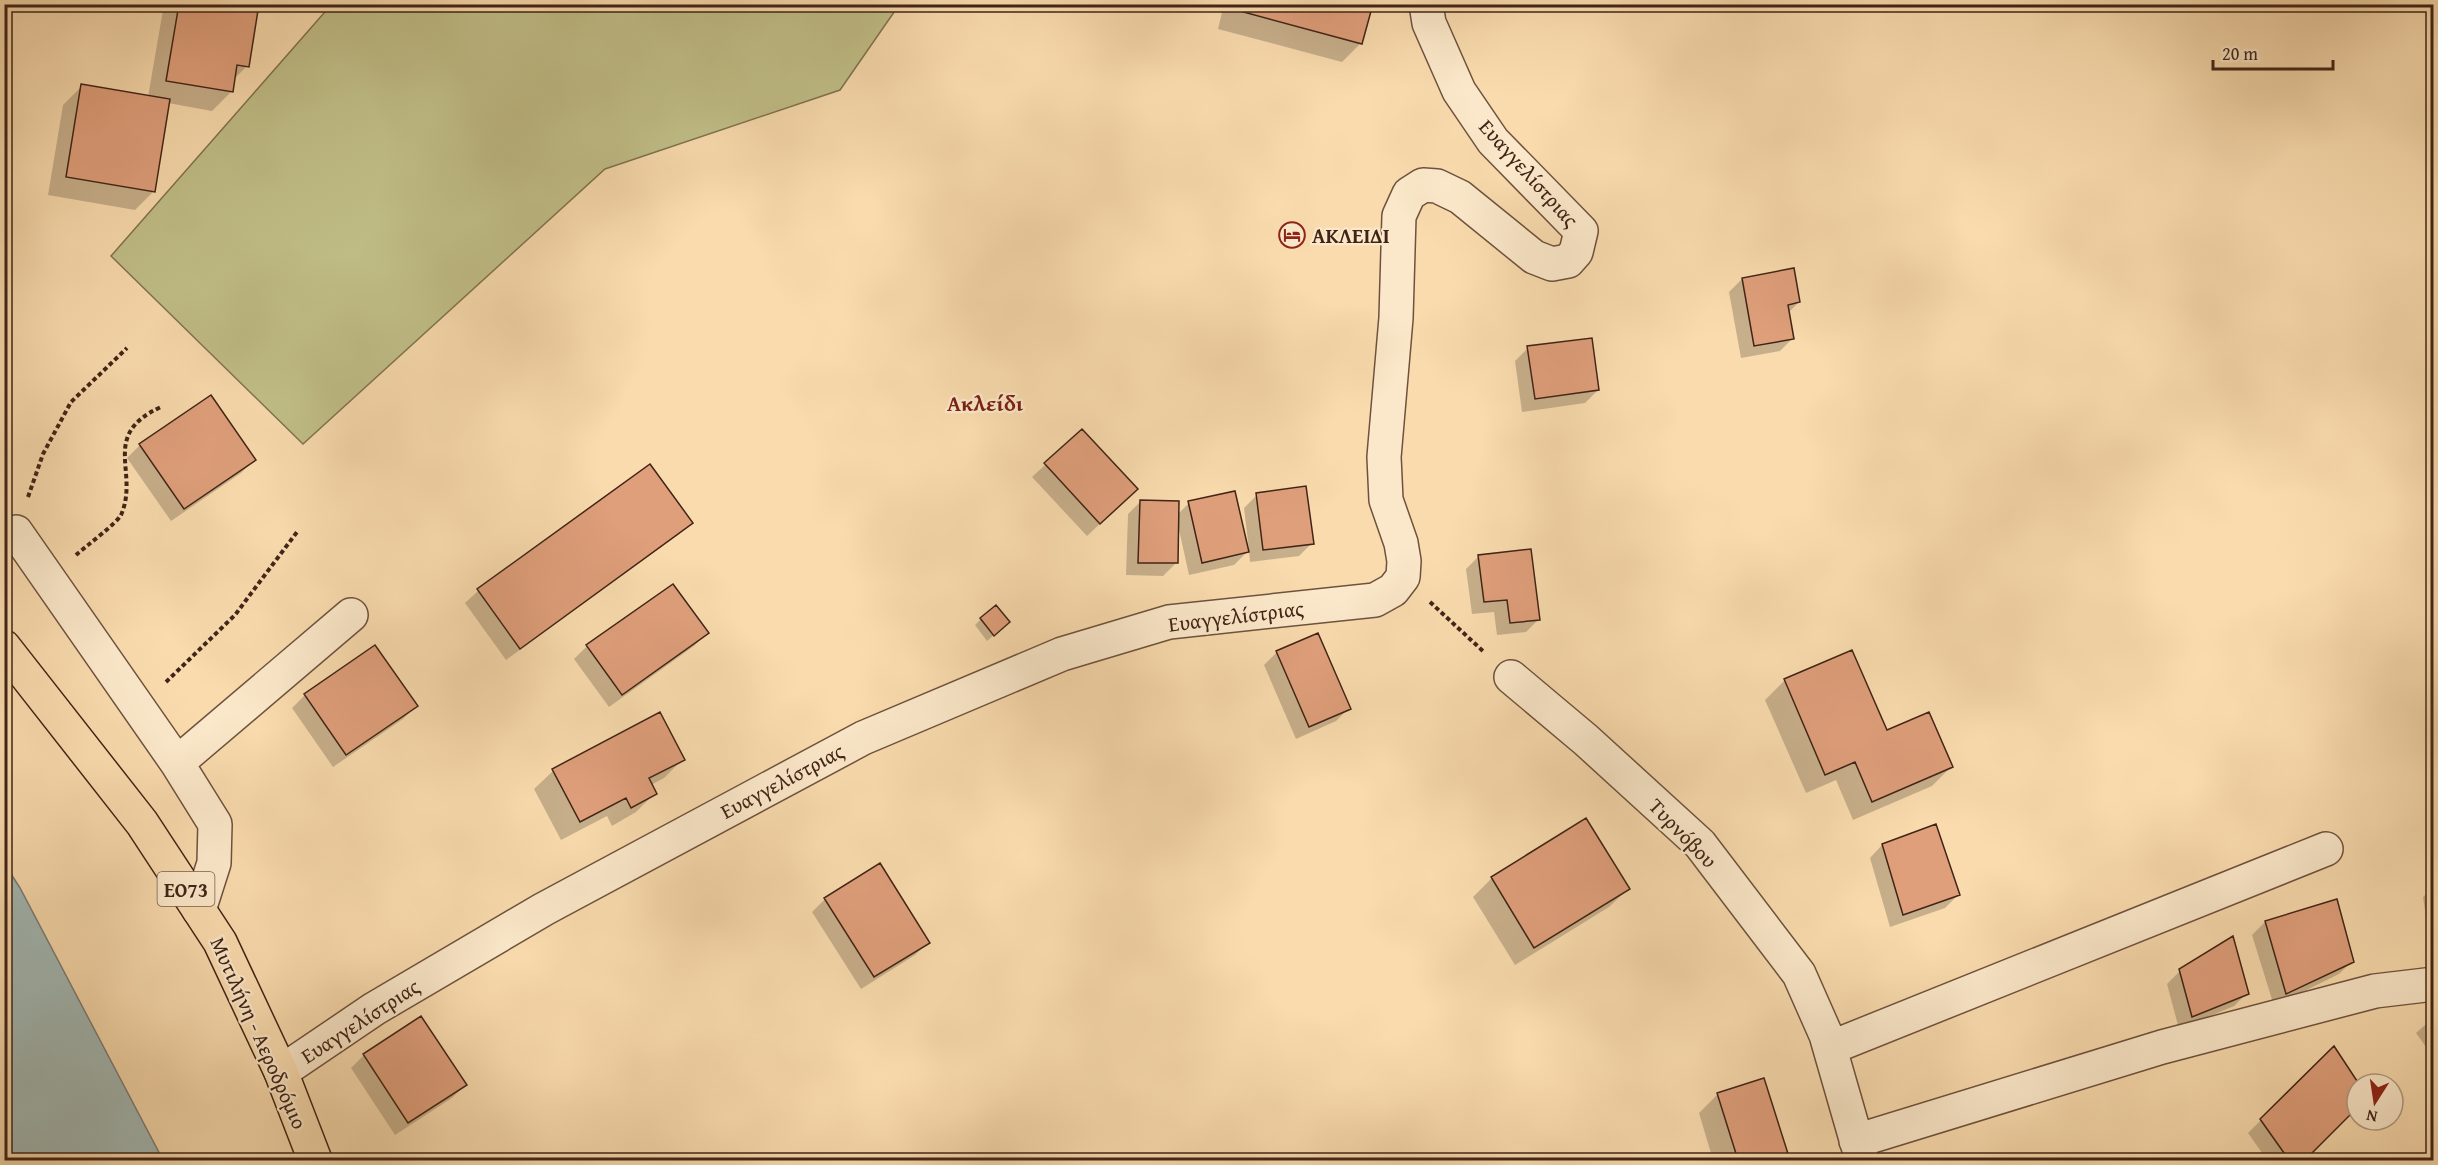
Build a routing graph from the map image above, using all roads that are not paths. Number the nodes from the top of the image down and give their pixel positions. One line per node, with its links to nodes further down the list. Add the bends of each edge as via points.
1 (1426, 4): 11 (street, Ευαγγελίστριας, via 1429,23 1459,91 1487,132 1581,231 1576,252 1568,261 1552,264 1534,257 1460,197 1437,186 1423,185 1409,194 1400,216 1384,457 1386,500 1404,561 1403,577 1393,590 1375,600 1169,622 1062,654 863,738 544,909 374,1009)
2 (16, 532): 6 (street)
3 (351, 615): 6 (street)
4 (4, 647): 8 (main road, Μυτιλήνη - Αεροδρόμιο / ΕΟ73, via 142,822)
5 (1510, 677): 10 (street, Τυρνόβου, via 1700,844 1798,974)
6 (177, 763): 8 (street, via 215,824 214,863)
7 (2326, 849): 10 (street)
8 (199, 910): 11 (main road, Μυτιλήνη - Αεροδρόμιο / ΕΟ73, via 220,942)
9 (2433, 984): 12 (street, via 2375,991 2162,1047)
10 (1830, 1048): 12 (street, Τυρνόβου)
11 (281, 1072): 13 (main road, Μυτιλήνη - Αεροδρόμιο / ΕΟ73)
12 (1859, 1151)
13 (315, 1161)

